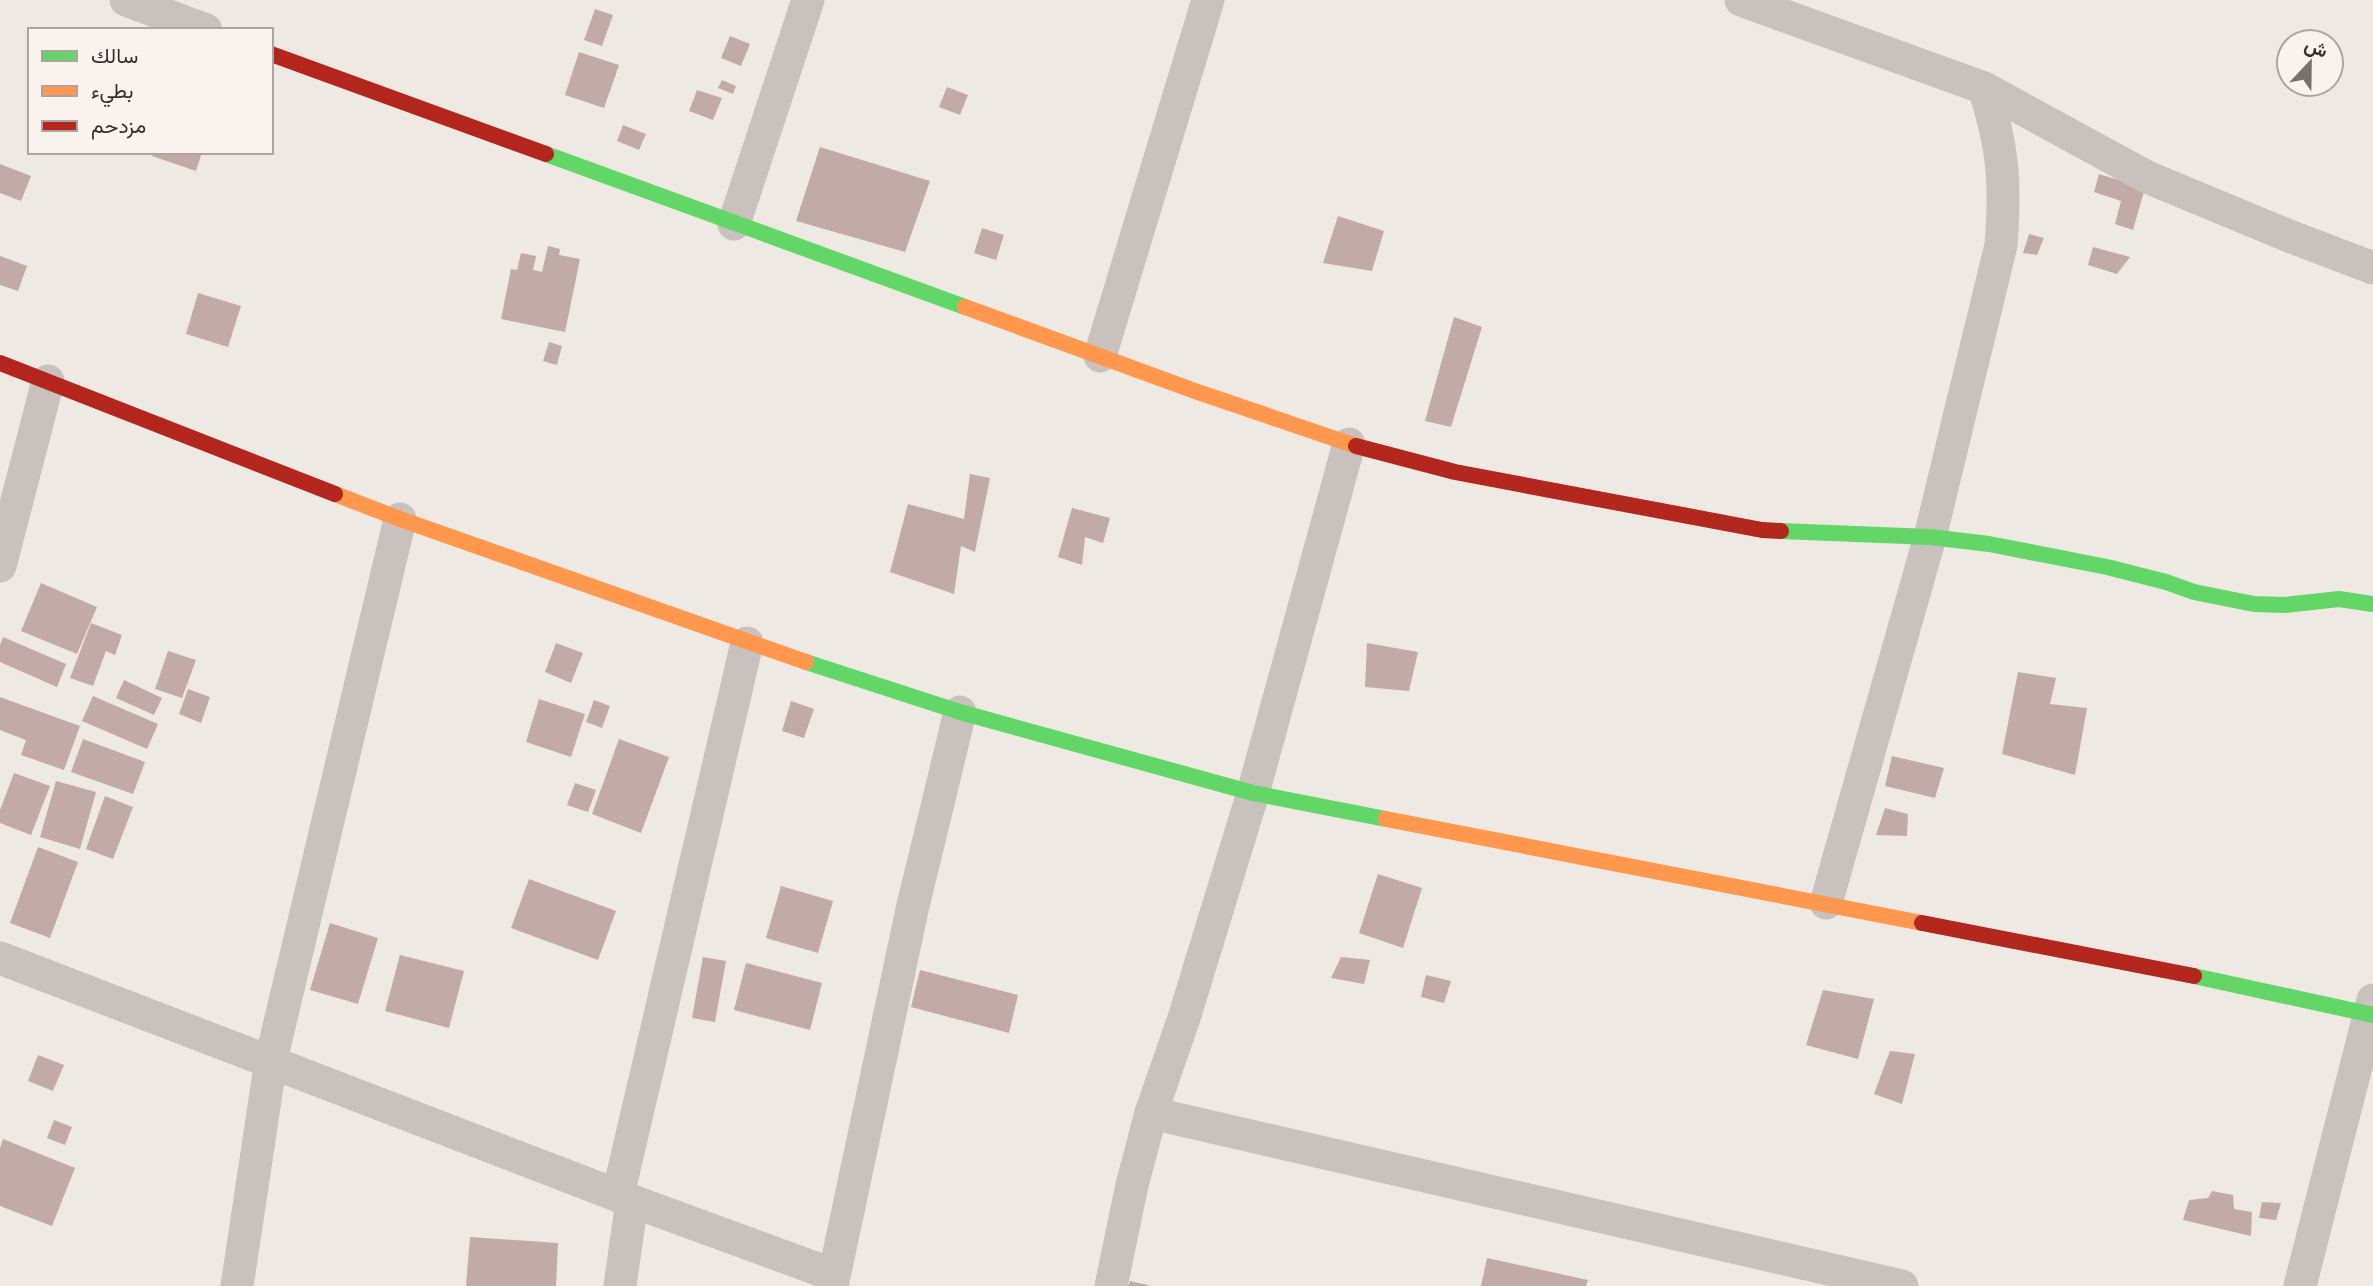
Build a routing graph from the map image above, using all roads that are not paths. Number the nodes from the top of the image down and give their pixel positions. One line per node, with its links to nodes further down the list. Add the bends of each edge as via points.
1 (125, 0): 5 (street)
2 (808, 0): 8 (street)
3 (1208, 0): 10 (street)
4 (1741, 0): 7 (street)
5 (201, 28)
6 (273, 55): 8 (street)
7 (1984, 88): 9 (street, via 2147,177); 15 (street, via 2004,170 2001,245)
8 (734, 224): 10 (street)
9 (2373, 268)
10 (1100, 356): 13 (street)
11 (0, 363): 12 (street)
12 (48, 382): 14 (street); 16 (street)
13 (1349, 444): 15 (street, via 1455,472 1762,530); 20 (street)
14 (400, 519): 18 (street); 24 (street)
15 (1930, 537): 17 (street, via 2060,557 2254,604 2339,599); 21 (street)
16 (0, 566)
17 (2373, 604)
18 (747, 643): 19 (street); 26 (street)
19 (960, 712): 20 (street); 27 (street, via 912,910)
20 (1253, 793): 21 (street); 25 (street)
21 (1826, 903): 23 (street)
22 (0, 958): 24 (street)
23 (2372, 1010): 32 (street)
24 (271, 1060): 26 (street); 28 (street)
25 (1151, 1113): 30 (street); 31 (street)
26 (625, 1198): 27 (street); 29 (street)
27 (833, 1281)
28 (237, 1286)
29 (620, 1286)
30 (1111, 1286)
31 (1902, 1286)
32 (2300, 1286)

